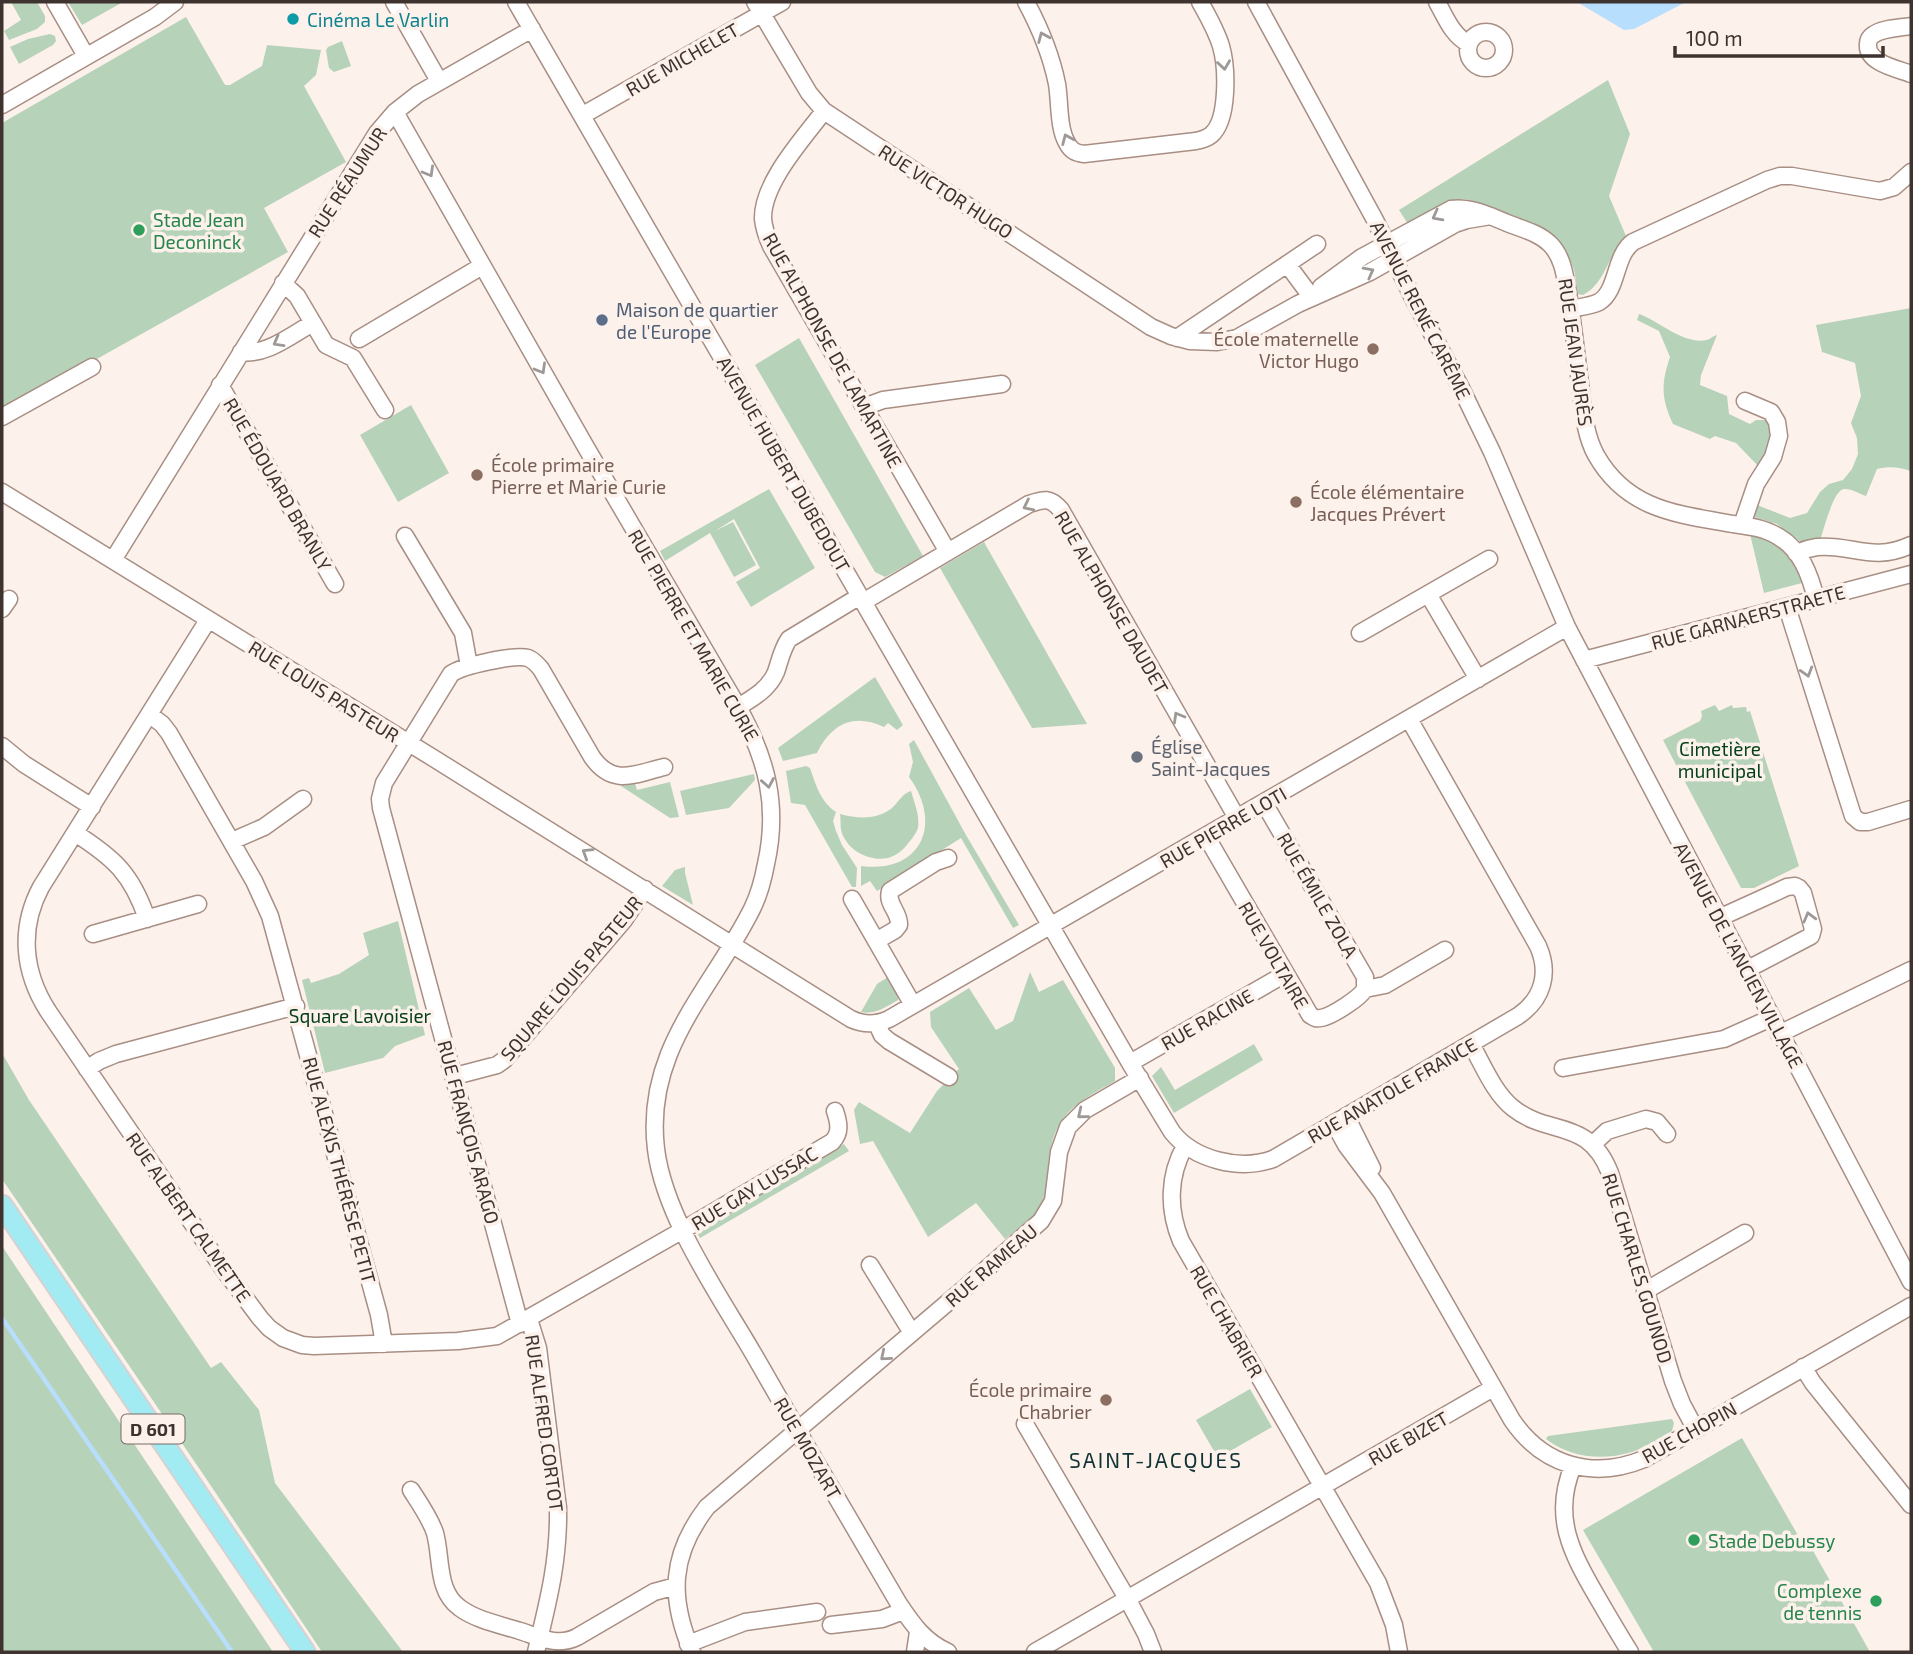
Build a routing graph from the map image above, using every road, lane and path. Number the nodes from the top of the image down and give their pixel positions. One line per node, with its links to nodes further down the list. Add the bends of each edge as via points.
1 (55, 2): 15 (street)
2 (159, 2): 15 (street)
3 (175, 2): 15 (street)
4 (394, 2): 17 (street)
5 (516, 2): 13 (street, AVENUE HUBERT DUBEDOUT)
6 (782, 2): 11 (street, RUE MICHELET)
7 (1026, 2): 8 (street, one-way to 7, via 1220,43 1226,68 1215,131 1196,141 1084,154 1073,152 1064,137 1055,75)
8 (1200, 2)
9 (1256, 2): 25 (street, AVENUE RENÉ CARÊME)
10 (1437, 2): 14 (street, via 1453,30)
11 (759, 7): 20 (street, RUE VICTOR HUGO); 22 (street, RUE MICHELET)
12 (1911, 26): 16 (street, via 1877,33 1868,44 1875,59)
13 (532, 29): 17 (street, RUE RÉAUMUR); 22 (street, AVENUE HUBERT DUBEDOUT)
14 (1469, 44)
15 (84, 51): 18 (street); 19 (street)
16 (1911, 74)
17 (439, 81): 21 (street, RUE RÉAUMUR)
18 (2, 92)
19 (2, 105)
20 (824, 111): 34 (street, RUE VICTOR HUGO, via 1151,327); 41 (street, RUE ALPHONSE DE LAMARTINE, via 772,185 764,226 771,246)
21 (395, 112): 29 (street, RUE PIERRE ET MARIE CURIE, one-way to 29); 30 (street, RUE RÉAUMUR, via 373,138)
22 (583, 115): 55 (street, AVENUE HUBERT DUBEDOUT)
23 (1911, 172): 32 (street, via 1894,187 1880,191 1792,176 1767,180 1633,242 1626,248 1606,296)
24 (1491, 216): 25 (street, RUE JEAN JAURÈS, one-way to 25, via 1451,209); 27 (street, via 1455,224); 32 (street, RUE JEAN JAURÈS, via 1552,246 1562,263)
25 (1387, 243): 27 (street, AVENUE RENÉ CARÊME); 31 (street, RUE VICTOR HUGO)
26 (1317, 244): 28 (street)
27 (1394, 258): 31 (street, RUE VICTOR HUGO, one-way to 27); 59 (street, AVENUE RENÉ CARÊME, via 1480,426)
28 (1287, 264): 31 (street); 34 (street)
29 (482, 267): 35 (street); 64 (street, RUE PIERRE ET MARIE CURIE, one-way to 64)
30 (283, 283): 33 (street); 36 (street, RUE RÉAUMUR)
31 (1304, 300): 34 (street, RUE VICTOR HUGO, via 1229,340)
32 (1571, 309): 45 (street, RUE JEAN JAURÈS, via 1587,433 1608,473 1624,490 1658,508)
33 (313, 323): 36 (street, one-way to 36, via 259,352); 42 (street, via 326,345 353,358)
34 (1177, 338)
35 (359, 339)
36 (240, 352): 39 (street, RUE RÉAUMUR)
37 (92, 367): 43 (street)
38 (1002, 384): 41 (street, via 883,400)
39 (220, 385): 51 (street, RUE RÉAUMUR); 53 (street, RUE ÉDOUARD BRANLY)
40 (1745, 401): 45 (street, via 1771,412 1779,436)
41 (864, 407): 48 (street, RUE ALPHONSE DE LAMARTINE)
42 (385, 410)
43 (2, 417)
44 (2, 492): 51 (street, RUE LOUIS PASTEUR)
45 (1742, 525): 49 (street, RUE JEAN JAURÈS, via 1779,537)
46 (405, 536): 62 (street, via 463,633)
47 (1911, 545): 49 (street, via 1885,553 1822,547)
48 (948, 552): 55 (street, RUE ALPHONSE DAUDET); 74 (street, RUE ALPHONSE DAUDET, one-way to 48, via 1054,502 1029,504)
49 (1796, 553): 56 (street, RUE JEAN JAURÈS)
50 (1489, 559): 54 (street)
51 (113, 560): 58 (street, RUE LOUIS PASTEUR)
52 (1911, 574): 56 (street, RUE GARNAERSTRAETE)
53 (335, 584)
54 (1428, 594): 60 (street); 63 (street)
55 (862, 599): 64 (street, RUE ALPHONSE DAUDET, via 789,639 771,681); 84 (street, AVENUE HUBERT DUBEDOUT)
56 (1816, 599): 57 (street, RUE GARNAERSTRAETE)
57 (1787, 607): 61 (street, RUE GARNAERSTRAETE); 73 (street, one-way to 73, via 1853,816 1868,822)
58 (208, 620): 65 (street, RUE ALBERT CALMETTE); 67 (street, RUE LOUIS PASTEUR)
59 (1567, 627): 61 (street, AVENUE DE L'ANCIEN VILLAGE); 63 (street, RUE PIERRE LOTI)
60 (1360, 633)
61 (1584, 660): 82 (street, AVENUE DE L'ANCIEN VILLAGE)
62 (470, 666): 67 (street, RUE FRANÇOIS ARAGO, via 458,668 448,677); 69 (street, via 514,657 529,659 544,673 602,769 621,777)
63 (1478, 679): 66 (street, RUE PIERRE LOTI)
64 (738, 707): 87 (street, RUE PIERRE ET MARIE CURIE, one-way to 87, via 762,758 772,824 759,891)
65 (150, 715): 72 (street, RUE ALBERT CALMETTE); 77 (street, RUE ALEXIS THÉRÈSE PETIT, via 169,733)
66 (1409, 719): 71 (street, RUE PIERRE LOTI); 98 (street, RUE ANATOLE FRANCE, via 1535,940 1544,965 1542,985 1528,1008)
67 (408, 743): 79 (street, RUE LOUIS PASTEUR, one-way to 67); 102 (street, RUE FRANÇOIS ARAGO, via 384,783 381,805)
68 (2, 746): 72 (street)
69 (664, 767)
70 (303, 799): 77 (street, via 264,827)
71 (1264, 803): 74 (street, RUE PIERRE LOTI); 92 (street, RUE ÉMILE ZOLA, via 1365,977)
72 (92, 807): 75 (street, RUE ALBERT CALMETTE)
73 (1911, 809)
74 (1237, 818): 76 (street, RUE PIERRE LOTI)
75 (75, 833): 83 (street, via 113,859 137,891); 101 (street, RUE ALBERT CALMETTE, via 34,902 26,949 42,1002)
76 (1206, 836): 84 (street, RUE PIERRE LOTI); 91 (street, RUE VOLTAIRE)
77 (232, 841): 94 (street, RUE ALEXIS THÉRÈSE PETIT, via 270,916)
78 (948, 858): 86 (street, via 890,891 898,925)
79 (645, 889): 87 (street, RUE LOUIS PASTEUR); 102 (street, SQUARE LOUIS PASTEUR, via 504,1060)
80 (852, 899): 86 (street)
81 (198, 904): 83 (street)
82 (1719, 918): 89 (street, AVENUE DE L'ANCIEN VILLAGE); 89 (street, one-way to 82, via 1811,936 1802,891 1787,887)
83 (147, 919): 85 (street)
84 (1052, 925): 93 (street, RUE PIERRE LOTI); 99 (street, RUE ANATOLE FRANCE)
85 (93, 934)
86 (876, 942): 93 (street)
87 (732, 944): 96 (street, RUE LOUIS PASTEUR, via 857,1022); 112 (street, RUE PIERRE ET MARIE CURIE, via 675,1037 658,1096 655,1132 659,1166)
88 (1445, 950): 92 (street, via 1385,985)
89 (1746, 970): 95 (street, AVENUE DE L'ANCIEN VILLAGE)
90 (1911, 971): 97 (street)
91 (1284, 974): 92 (street, RUE VOLTAIRE, via 1307,1013 1317,1018 1357,998); 99 (street, RUE RACINE)
92 (1365, 989)
93 (913, 1005): 96 (street, RUE PIERRE LOTI)
94 (296, 1006): 101 (street, via 116,1054); 120 (street, RUE ALEXIS THÉRÈSE PETIT)
95 (1772, 1018): 97 (street, AVENUE DE L'ANCIEN VILLAGE); 100 (street, via 1724,1039)
96 (877, 1024): 103 (street, via 890,1041)
97 (1779, 1034): 115 (street, AVENUE DE L'ANCIEN VILLAGE)
98 (1471, 1044): 106 (street, RUE ANATOLE FRANCE); 108 (street, RUE CHARLES GOUNOD, via 1512,1108 1574,1132)
99 (1130, 1063): 104 (street, RUE ANATOLE FRANCE)
100 (1563, 1068)
101 (88, 1069): 120 (street, RUE ALBERT CALMETTE, via 222,1267 269,1328 308,1346)
102 (454, 1076): 118 (street, RUE FRANÇOIS ARAGO)
103 (949, 1077)
104 (1140, 1078): 109 (street, RUE ANATOLE FRANCE); 119 (street, RUE RAMEAU, one-way to 119, via 1072,1121 1060,1145 1055,1193 1045,1217)
105 (835, 1111): 112 (street, RUE GAY LUSSAC, via 839,1132 832,1142)
106 (1340, 1120): 109 (street, RUE ANATOLE FRANCE, via 1262,1162 1216,1160); 122 (street, RUE CHOPIN, via 1346,1145 1382,1193)
107 (1667, 1134): 108 (street, via 1657,1122 1646,1119 1607,1130)
108 (1592, 1145): 116 (street, RUE CHARLES GOUNOD, via 1610,1173)
109 (1185, 1146): 127 (street, RUE CHABRIER, via 1172,1183 1178,1234)
110 (2, 1205): 139 (main road, D 601)
111 (2, 1228): 138 (main road, D 601)
112 (683, 1230): 118 (street, RUE ALBERT CALMETTE); 124 (street, RUE MOZART)
113 (1745, 1233): 116 (street)
114 (870, 1265): 119 (street)
115 (1911, 1282)
116 (1645, 1291): 125 (street, RUE CHARLES GOUNOD, via 1673,1381)
117 (1911, 1306): 121 (street, RUE CHOPIN)
118 (525, 1321): 120 (street, RUE ALBERT CALMETTE, via 484,1339); 136 (street, RUE ALFRED CORTOT, via 538,1348 558,1508 555,1573)
119 (912, 1333): 124 (street, RUE RAMEAU, one-way to 124)
120 (384, 1344)
121 (1803, 1367): 125 (street, RUE CHOPIN); 129 (street)
122 (1493, 1388): 126 (street, RUE CHOPIN, via 1529,1442); 127 (street, RUE BIZET)
123 (1025, 1424): 131 (street)
124 (797, 1430): 130 (street, RUE RAMEAU, via 707,1507 685,1542); 132 (street, RUE MOZART)
125 (1696, 1430): 126 (street, RUE CHOPIN, via 1631,1464)
126 (1573, 1466): 145 (street, via 1564,1504 1570,1544)
127 (1323, 1486): 131 (street); 144 (street, RUE CHABRIER, via 1382,1591)
128 (411, 1490): 136 (street, via 433,1526 444,1584 453,1602)
129 (1911, 1504)
130 (676, 1586): 136 (street, via 648,1595 573,1639); 137 (street, RUE RAMEAU)
131 (1128, 1600): 142 (street); 143 (street)
132 (903, 1611): 134 (street, via 882,1619); 135 (street, RUE MOZART)
133 (817, 1612): 137 (street, via 745,1622)
134 (831, 1625)
135 (919, 1632): 140 (street); 141 (street, RUE MOZART)
136 (538, 1645)
137 (690, 1648)
138 (290, 1652)
139 (305, 1652)
140 (915, 1652)
141 (948, 1652)
142 (1035, 1652)
143 (1153, 1652)
144 (1399, 1652)
145 (1630, 1652)

